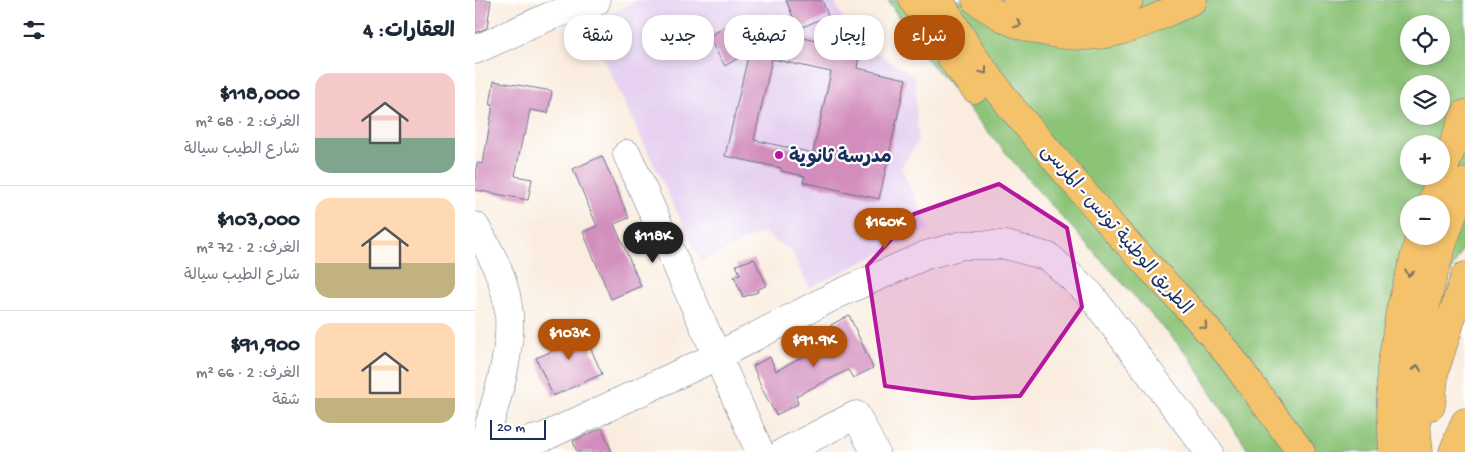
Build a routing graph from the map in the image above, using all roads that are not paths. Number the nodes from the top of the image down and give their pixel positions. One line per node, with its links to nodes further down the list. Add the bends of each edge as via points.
1 (913, 0): 14 (highway, via 997,118 1045,169)
2 (939, 0): 14 (highway, الطريق الوطنية تونس - المرسى, one-way to 14, via 973,56 1012,108)
3 (976, 0): 6 (highway, one-way to 6, via 1003,18 1031,29 1061,36 1095,37 1129,29)
4 (1017, 0): 5 (highway, via 1051,11 1077,14)
5 (1129, 0)
6 (1193, 0)
7 (595, 1): 8 (street, via 550,16)
8 (475, 50)
9 (1465, 114): 10 (highway)
10 (1450, 153)
11 (627, 154): 17 (street)
12 (1465, 182): 27 (highway, one-way to 12, via 1416,372 1424,316 1438,258)
13 (475, 226): 22 (street, via 501,274 509,307 509,345)
14 (1116, 231): 20 (highway, الطريق الوطنية تونس - المرسى, one-way to 20, via 1229,355)
15 (1418, 245): 26 (highway, one-way to 26, via 1400,311 1391,369)
16 (1465, 276): 28 (highway, via 1435,370)
17 (717, 356): 19 (street); 21 (street, via 836,295 926,255 963,245 1006,245 1049,257 1090,294); 23 (street)
18 (1465, 422): 29 (highway)
19 (547, 444): 22 (street)
20 (1298, 449)
21 (1206, 450)
22 (483, 452)
23 (760, 452)
24 (784, 452): 25 (street, via 856,415)
25 (875, 452)
26 (1393, 452)
27 (1419, 452)
28 (1425, 452)
29 (1453, 452)

